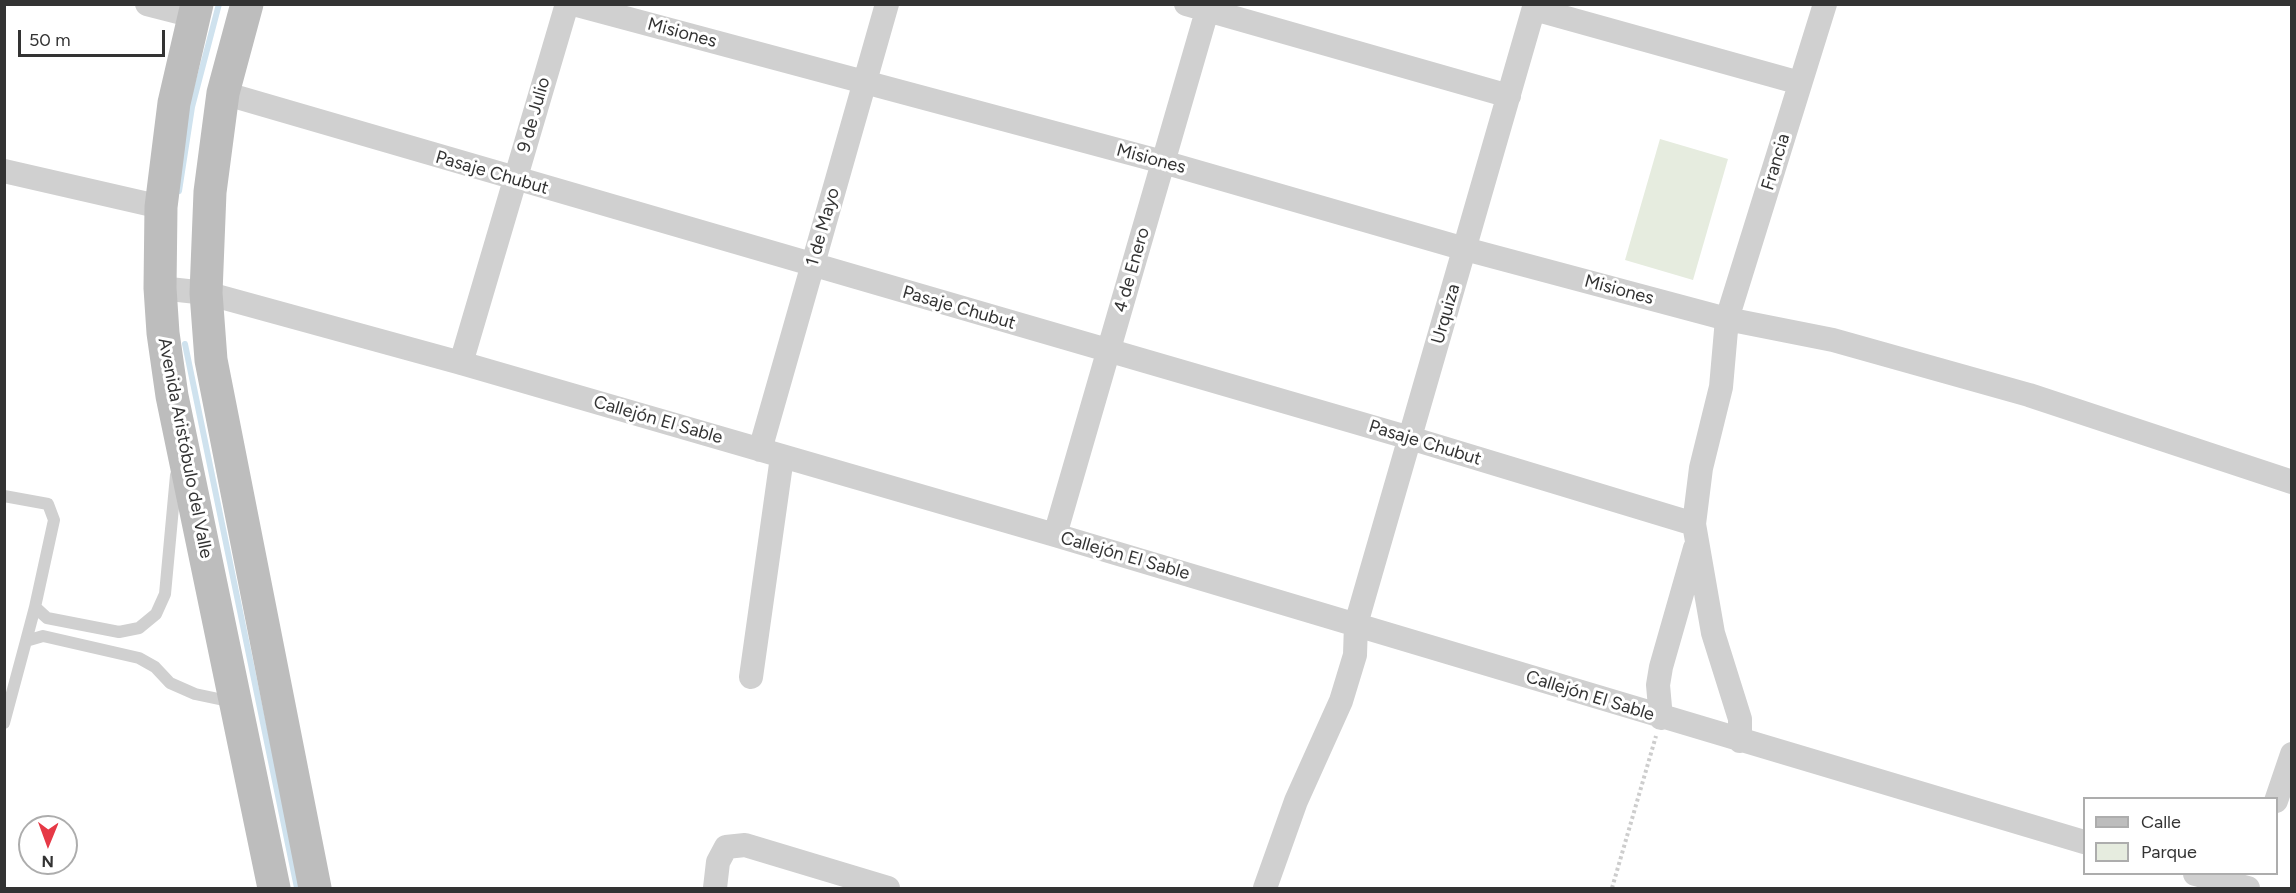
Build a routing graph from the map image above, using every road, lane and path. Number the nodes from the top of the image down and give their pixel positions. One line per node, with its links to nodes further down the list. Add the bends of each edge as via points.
1 (147, 4): 9 (street)
2 (246, 4): 12 (main road)
3 (567, 4): 16 (street, 9 de Julio)
4 (573, 4): 10 (street, Misiones)
5 (887, 4): 10 (street, 1 de Mayo)
6 (1826, 4): 11 (street, Francia)
7 (1201, 7): 13 (street); 14 (street, 4 de Enero)
8 (1535, 7): 11 (street); 13 (street, Urquiza)
9 (195, 10): 17 (main road, Avenida Aristóbulo del Valle, via 174,103)
10 (866, 82): 14 (street, Misiones); 19 (street, 1 de Mayo)
11 (1800, 83): 22 (street, Francia)
12 (223, 93): 16 (street, Pasaje Chubut); 21 (main road, via 210,192)
13 (1509, 96): 18 (street, Urquiza)
14 (1163, 162): 18 (street, Misiones); 23 (street, 4 de Enero)
15 (4, 171): 17 (street)
16 (515, 180): 19 (street, Pasaje Chubut); 24 (street, 9 de Julio)
17 (161, 207): 20 (main road, Avenida Aristóbulo del Valle)
18 (1465, 249): 22 (street, Misiones); 26 (street, Urquiza)
19 (812, 266): 23 (street, Pasaje Chubut); 27 (street, 1 de Mayo)
20 (160, 288): 21 (street, Callejón El Sable); 25 (main road, Avenida Aristóbulo del Valle, via 163,333)
21 (206, 293): 24 (street, Callejón El Sable); 45 (main road, via 220,414)
22 (1727, 319): 28 (street, Misiones, via 1833,339 2029,395); 30 (street, Francia, via 1723,377 1701,468)
23 (1108, 351): 26 (street, Pasaje Chubut); 31 (street, 4 de Enero)
24 (461, 363): 27 (street, Callejón El Sable)
25 (181, 438): 32 (lane, via 165,594 156,614 140,628 119,632 47,618); 36 (main road, Avenida Aristóbulo del Valle)
26 (1410, 438): 30 (street, Pasaje Chubut); 33 (street, Urquiza)
27 (771, 454): 31 (street, Callejón El Sable); 35 (street, 1 de Mayo)
28 (2292, 482)
29 (4, 496): 32 (lane, via 48,504 54,520)
30 (1695, 533): 37 (street, via 1661,667); 39 (street, via 1716,644 1740,719)
31 (1055, 535): 33 (street, Callejón El Sable)
32 (35, 607): 34 (lane)
33 (1356, 624): 37 (street, Callejón El Sable); 48 (street, Urquiza, via 1355,655 1341,701 1296,801)
34 (26, 640): 36 (lane, via 43,636 139,658 155,667 170,683 195,694); 38 (lane)
35 (751, 677)
36 (235, 702): 44 (main road, Avenida Aristóbulo del Valle)
37 (1661, 718): 39 (street, Callejón El Sable); 49 (path)
38 (4, 723)
39 (1740, 741): 42 (street, Callejón El Sable)
40 (2292, 754): 41 (street)
41 (2278, 798)
42 (2083, 841)
43 (2202, 875): 50 (street)
44 (274, 888)
45 (315, 888)
46 (715, 888): 47 (street, via 718,862 726,847 745,845)
47 (888, 888)
48 (1265, 888)
49 (1612, 888)
50 (2249, 888)

